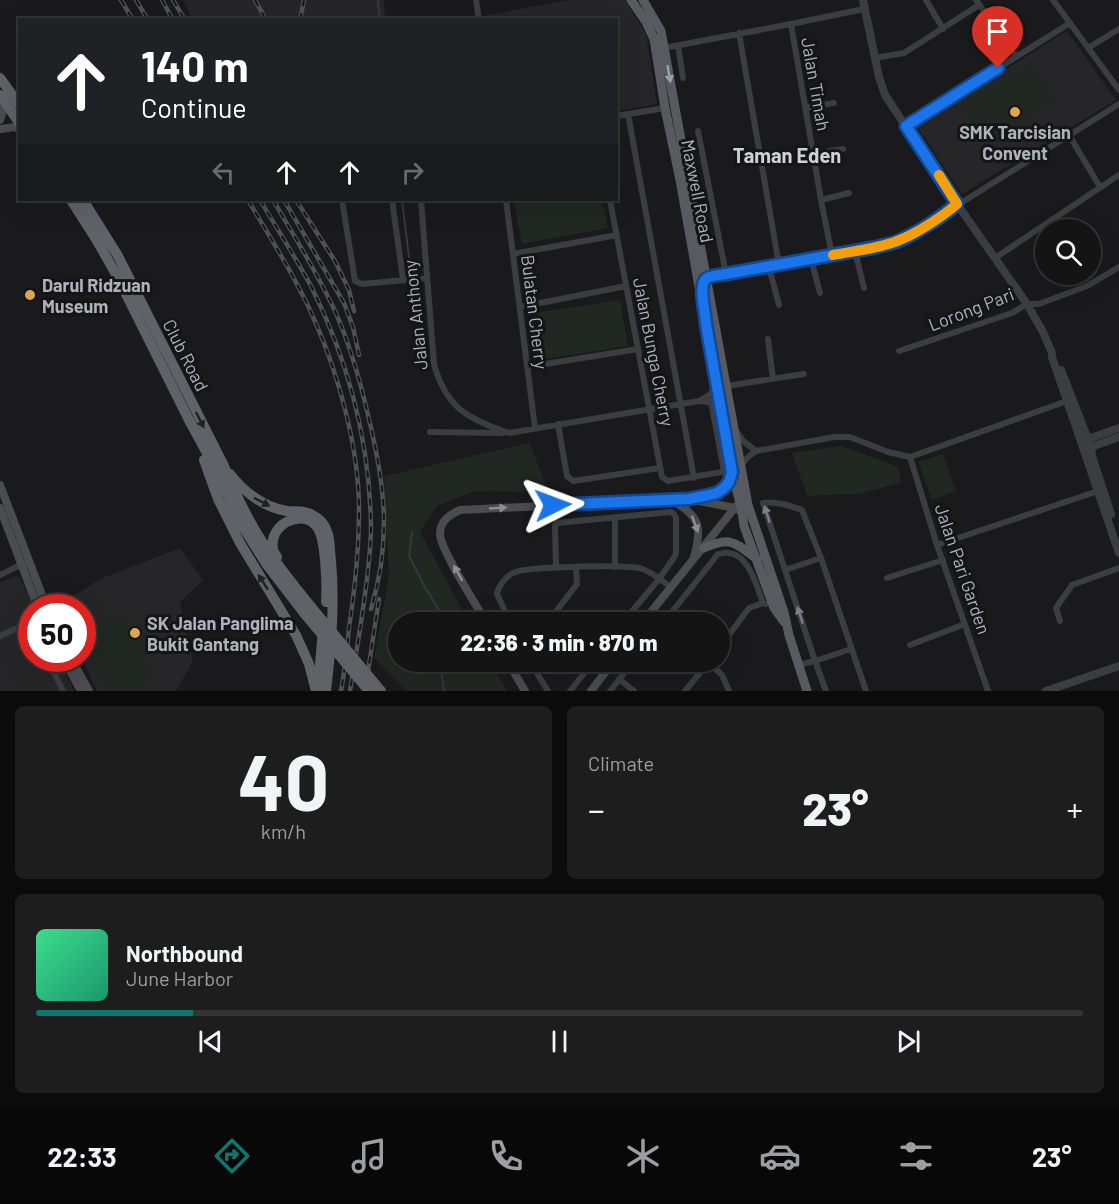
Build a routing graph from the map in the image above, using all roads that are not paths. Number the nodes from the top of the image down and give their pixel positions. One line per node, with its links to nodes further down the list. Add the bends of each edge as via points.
1 (476, 0): 8 (street)
2 (633, 0): 26 (main road, Maxwell Road, via 654,39)
3 (643, 0): 15 (main road, Maxwell Road, via 661,31)
4 (926, 0): 11 (street)
5 (1053, 0): 9 (street)
6 (977, 2): 11 (street); 17 (street)
7 (863, 4): 10 (street); 18 (street)
8 (479, 18)
9 (1070, 23): 16 (street); 17 (street)
10 (790, 24): 13 (street); 27 (street, Jalan Timah)
11 (943, 29): 18 (street, via 904,53)
12 (1119, 29): 16 (street)
13 (739, 33): 14 (street); 58 (street)
14 (678, 45): 15 (street); 20 (street)
15 (664, 48): 63 (main road, Maxwell Road, one-way to 63)
16 (1088, 48): 21 (street)
17 (1016, 56): 32 (street)
18 (874, 58): 32 (street, via 885,95)
19 (0, 78): 23 (highway)
20 (683, 78)
21 (1119, 90)
22 (1, 97): 30 (main road, via 4,108); 31 (highway)
23 (18, 103)
24 (834, 103): 27 (street)
25 (1119, 104): 36 (street)
26 (665, 108): 28 (street); 55 (main road, Maxwell Road)
27 (805, 108): 38 (street, Jalan Timah)
28 (628, 114): 29 (street); 81 (street)
29 (618, 116)
30 (0, 120)
31 (18, 121)
32 (906, 126): 50 (street)
33 (18, 128): 34 (main road)
34 (0, 129)
35 (698, 130): 61 (street)
36 (1069, 135): 40 (street); 50 (street)
37 (843, 149): 38 (street)
38 (813, 154): 42 (street, Jalan Timah)
39 (1119, 176): 40 (street)
40 (1100, 187): 56 (street)
41 (849, 193): 42 (street)
42 (821, 200): 54 (street, Jalan Timah)
43 (72, 201): 83 (highway, Club Road, via 117,276)
44 (84, 201): 94 (highway, Club Road, one-way to 94, via 122,264)
45 (342, 201): 64 (street, via 355,281 362,284)
46 (392, 201): 64 (street)
47 (421, 201): 62 (street, Jalan Anthony)
48 (506, 201): 53 (street, Bulatan Cherry)
49 (610, 201): 51 (street, Jalan Bunga Cherry)
50 (957, 204): 52 (street, via 896,242); 56 (street)
51 (616, 235): 53 (street); 65 (street, Jalan Bunga Cherry)
52 (855, 251): 54 (street); 66 (street)
53 (513, 254): 70 (street, Bulatan Cherry)
54 (832, 255): 57 (street)
55 (694, 257): 63 (main road, via 699,273); 71 (main road, Maxwell Road)
56 (995, 258): 68 (street)
57 (812, 259): 58 (street); 67 (street)
58 (779, 265): 59 (street)
59 (769, 267): 61 (street); 69 (street)
60 (1119, 267): 68 (street, Lorong Pari, via 1087,286 1040,304)
61 (726, 274): 63 (street)
62 (427, 278): 64 (street); 89 (street, Jalan Anthony, via 434,364 443,390 467,416)
63 (706, 278): 71 (main road, via 701,286); 78 (main road, Maxwell Road)
64 (403, 279)
65 (626, 286): 70 (street); 73 (street, Jalan Bunga Cherry)
66 (864, 288)
67 (820, 293)
68 (1027, 304): 74 (street, Lorong Pari, via 1012,313); 79 (street, via 1055,355)
69 (779, 305)
70 (520, 307): 75 (street, Bulatan Cherry)
71 (706, 324): 78 (main road, Maxwell Road)
72 (768, 339): 77 (street)
73 (638, 350): 75 (street); 82 (street, Jalan Bunga Cherry)
74 (899, 351)
75 (527, 367): 86 (street, Bulatan Cherry)
76 (804, 374): 77 (street)
77 (773, 379): 78 (street)
78 (720, 394): 80 (street); 80 (street); 85 (main road, Maxwell Road); 97 (main road, Maxwell Road); 98 (street, via 724,471)
79 (1070, 400): 91 (street); 93 (street)
80 (699, 401): 81 (street)
81 (681, 404): 82 (street); 98 (street)
82 (649, 410): 84 (street); 96 (street, Jalan Bunga Cherry)
83 (189, 420): 94 (highway, Club Road); 166 (highway, one-way to 83, via 296,635 254,568 218,499)
84 (558, 424): 86 (street); 96 (street, via 567,476 573,481)
85 (733, 426): 92 (street); 95 (main road, Maxwell Road)
86 (536, 428): 89 (street)
87 (1119, 428): 91 (street)
88 (430, 432): 89 (street)
89 (509, 433)
90 (1119, 437): 91 (street)
91 (1087, 444): 100 (street); 107 (street)
92 (756, 451): 93 (street, via 850,437); 95 (street)
93 (910, 457): 108 (street, Jalan Pari Garden)
94 (218, 465): 124 (highway, via 274,561); 130 (highway, via 240,522 267,565); 167 (highway, one-way to 167, via 265,505 309,513 325,527 333,585)
95 (741, 467): 103 (main road, Maxwell Road); 106 (main road, Maxwell Road)
96 (660, 468): 98 (street, via 662,477 668,481)
97 (732, 472): 102 (main road, via 721,491); 103 (main road, Maxwell Road)
98 (694, 478)
99 (0, 485): 115 (main road)
100 (1098, 491): 108 (street); 110 (street)
101 (670, 499): 102 (main road); 113 (main road, one-way to 113, via 695,520 699,535); 131 (main road, one-way to 101, via 440,536 444,521 451,514 460,510)
102 (689, 499): 103 (main road)
103 (739, 506): 106 (main road); 109 (main road); 111 (main road, Maxwell Road)
104 (0, 508): 115 (main road)
105 (615, 517): 116 (street); 117 (street, via 556,523); 123 (street, via 674,514 676,553)
106 (753, 522): 138 (main road, Maxwell Road)
107 (1119, 542)
108 (937, 545): 114 (street, Jalan Pari Garden)
109 (704, 548): 111 (main road, via 728,542); 113 (main road)
110 (1119, 553)
111 (757, 558): 129 (main road, Maxwell Road)
112 (821, 558): 120 (street); 120 (street, one-way to 112, via 763,503 802,510); 144 (street)
113 (693, 560): 125 (main road)
114 (943, 560): 122 (street); 139 (street, Jalan Pari Garden)
115 (25, 562): 121 (street); 126 (main road); 127 (main road)
116 (615, 567): 118 (street); 123 (street, via 642,568)
117 (556, 568): 118 (street); 132 (street, via 510,574 496,594)
118 (576, 568): 133 (street, via 577,584)
119 (1119, 568): 137 (street, via 1072,585 1056,608)
120 (785, 570): 145 (street, one-way to 120)
121 (0, 575)
122 (887, 578)
123 (659, 579): 125 (street); 134 (street)
124 (292, 584): 130 (highway); 166 (highway, via 273,549 273,539 283,523 307,519 321,534 324,554 326,596)
125 (671, 587): 135 (main road)
126 (34, 594)
127 (40, 594)
128 (763, 603): 129 (street); 136 (street, via 748,566 729,552 718,554); 141 (street, via 749,608)
129 (774, 608): 138 (main road, Maxwell Road)
130 (308, 611): 168 (highway, bridge)
131 (480, 612)
132 (505, 612)
133 (556, 612)
134 (631, 612)
135 (652, 612)
136 (672, 612)
137 (1060, 621)
138 (786, 624): 146 (main road)
139 (965, 624): 143 (street); 180 (street, Jalan Pari Garden)
140 (18, 629): 142 (street)
141 (730, 634)
142 (0, 636)
143 (910, 645)
144 (851, 649): 145 (street); 179 (street)
145 (815, 661): 146 (street); 178 (street)
146 (798, 665): 177 (main road)
147 (1119, 666): 181 (street)
148 (54, 672): 162 (street)
149 (68, 672): 163 (main road)
150 (70, 672): 164 (main road)
151 (79, 672): 165 (main road)
152 (514, 672): 169 (main road)
153 (536, 672): 170 (street)
154 (585, 672): 171 (street)
155 (591, 672): 160 (street)
156 (605, 672): 160 (main road)
157 (625, 672): 161 (street)
158 (701, 672): 175 (street)
159 (719, 672): 176 (street)
160 (600, 679): 172 (main road)
161 (619, 679): 173 (street); 174 (street)
162 (63, 691)
163 (77, 691)
164 (81, 691)
165 (89, 691)
166 (317, 691)
167 (326, 691)
168 (378, 691)
169 (525, 691)
170 (548, 691)
171 (570, 691)
172 (591, 691)
173 (610, 691)
174 (634, 691)
175 (685, 691)
176 (729, 691)
177 (807, 691)
178 (826, 691)
179 (866, 691)
180 (988, 691)
181 (1046, 691)

